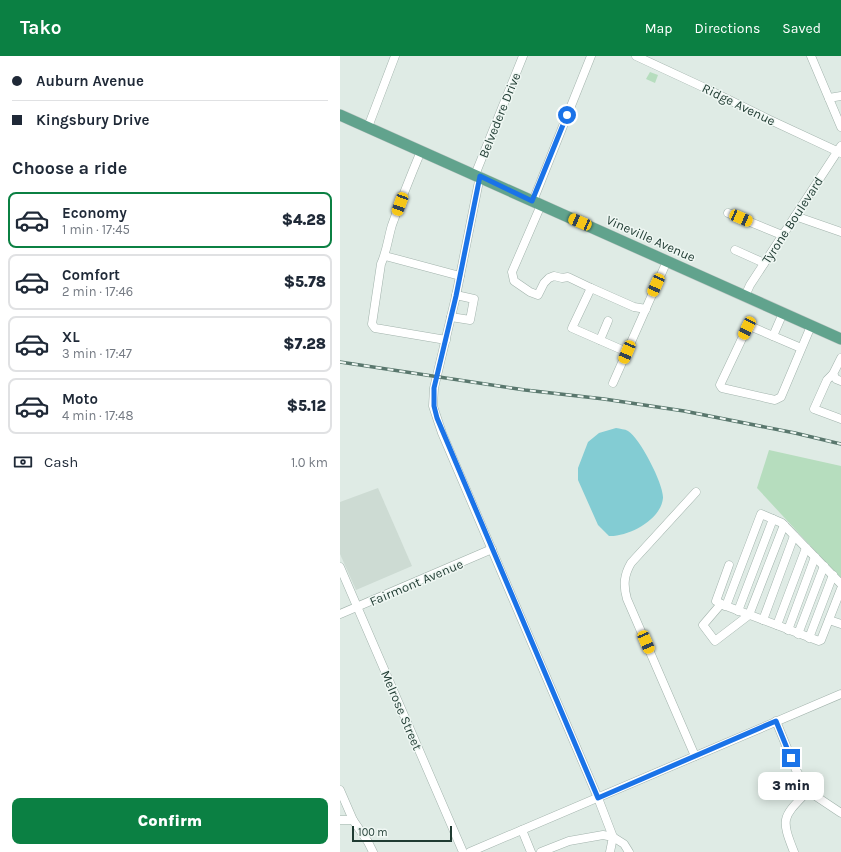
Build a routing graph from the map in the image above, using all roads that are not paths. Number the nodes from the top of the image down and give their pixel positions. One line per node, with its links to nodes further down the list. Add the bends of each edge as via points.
1 (395, 56): 9 (street)
2 (523, 56): 13 (street, Belvedere Drive)
3 (591, 56): 14 (street)
4 (636, 56): 11 (street, Ridge Avenue)
5 (811, 56): 7 (street)
6 (841, 96): 7 (street)
7 (829, 98): 10 (street)
8 (340, 115): 9 (main road, Vineville Avenue)
9 (368, 127): 12 (main road, Vineville Avenue)
10 (841, 127)
11 (840, 150): 16 (street, Tyrone Boulevard)
12 (421, 151): 13 (main road, Vineville Avenue); 20 (street, via 392,227)
13 (478, 176): 14 (main road, Vineville Avenue); 23 (street, Belvedere Drive)
14 (537, 203): 21 (main road, Vineville Avenue); 24 (street, via 512,272 514,281 538,295 544,283 554,276 568,277)
15 (728, 213): 18 (street)
16 (795, 216): 17 (street); 18 (street, Tyrone Boulevard)
17 (841, 232)
18 (782, 235): 22 (street, Tyrone Boulevard)
19 (735, 250): 22 (street)
20 (385, 256): 23 (street); 34 (street, via 380,268 372,324 375,328)
21 (667, 261): 26 (main road, Vineville Avenue); 27 (street)
22 (764, 263): 26 (street, Tyrone Boulevard)
23 (460, 276): 25 (street, Belvedere Drive)
24 (590, 288): 27 (street, via 634,307); 35 (street, via 572,328)
25 (456, 295): 29 (street, Belvedere Drive); 29 (street, via 474,299 470,320)
26 (745, 296): 28 (main road, Vineville Avenue)
27 (646, 308): 37 (street)
28 (783, 313): 31 (main road, Vineville Avenue); 32 (street)
29 (451, 317): 34 (street, Belvedere Drive)
30 (608, 321): 35 (street)
31 (811, 326): 33 (main road, Vineville Avenue); 36 (street)
32 (773, 336): 36 (street); 36 (street, via 752,327 747,328 720,382 722,388 778,399)
33 (841, 339)
34 (446, 340): 48 (street, Belvedere Drive, via 433,399 437,418)
35 (600, 340): 37 (street)
36 (801, 348)
37 (627, 352): 41 (street)
38 (841, 358): 39 (street)
39 (833, 374): 40 (street); 42 (street, via 827,380 814,409)
40 (841, 381)
41 (613, 383)
42 (841, 419)
43 (696, 492): 71 (street, via 631,563 624,584 627,598)
44 (772, 519): 45 (street); 56 (street, via 761,514); 59 (street)
45 (784, 525): 46 (street); 61 (street)
46 (794, 536): 47 (street); 62 (street)
47 (806, 548): 49 (street); 65 (street)
48 (492, 549): 57 (street, Fairmont Avenue); 74 (street, Belvedere Drive)
49 (815, 557): 51 (street); 66 (street)
50 (730, 565): 56 (street, via 716,601)
51 (824, 566): 53 (street); 67 (street)
52 (340, 567): 57 (street, Melrose Street)
53 (833, 575): 54 (street); 68 (street)
54 (841, 584)
55 (841, 589): 58 (street)
56 (723, 605): 59 (street); 61 (street, via 703,624 715,641)
57 (357, 607): 60 (street, Fairmont Avenue); 81 (street, Melrose Street)
58 (838, 607): 63 (street)
59 (738, 611): 61 (street)
60 (340, 614)
61 (749, 615): 62 (street)
62 (763, 620): 65 (street)
63 (829, 620): 64 (street); 68 (street, via 821,640)
64 (841, 624)
65 (777, 626): 66 (street)
66 (788, 630): 67 (street)
67 (798, 634): 68 (street)
68 (809, 638)
69 (841, 694): 70 (street)
70 (776, 721): 71 (street); 73 (street, via 796,770)
71 (695, 756): 74 (street)
72 (340, 790): 77 (street)
73 (808, 791): 75 (street); 87 (street, via 792,809 785,822)
74 (598, 798): 78 (street); 79 (street, Belvedere Drive)
75 (841, 813)
76 (340, 820): 77 (street)
77 (353, 820): 80 (street)
78 (522, 830): 82 (street); 83 (street)
79 (613, 838): 84 (street, via 603,835 569,841); 85 (street); 86 (street, via 624,844)
80 (373, 852)
81 (463, 852)
82 (470, 852)
83 (531, 852)
84 (541, 852)
85 (610, 852)
86 (630, 852)
87 (794, 852)

